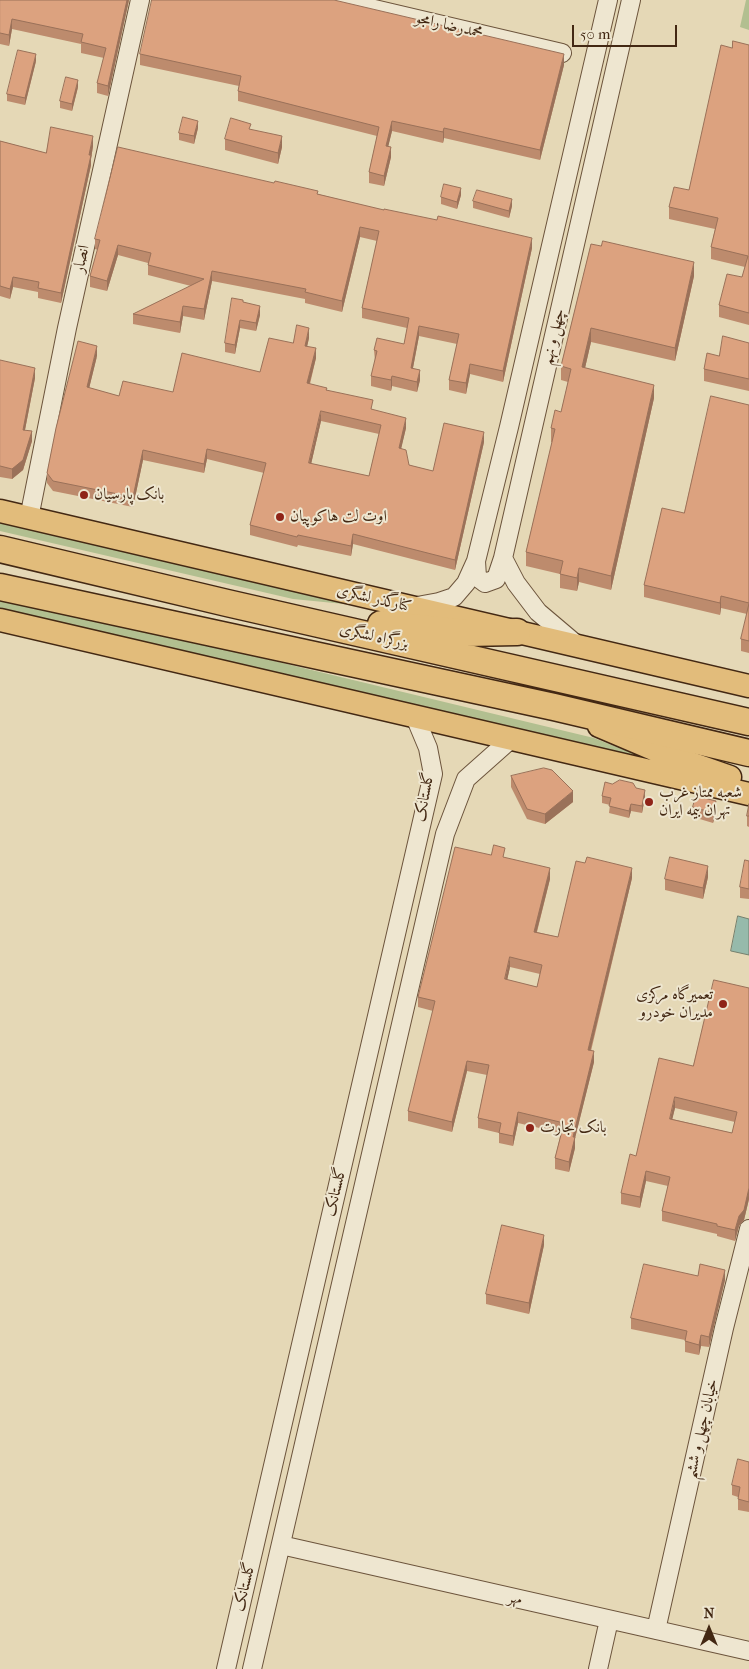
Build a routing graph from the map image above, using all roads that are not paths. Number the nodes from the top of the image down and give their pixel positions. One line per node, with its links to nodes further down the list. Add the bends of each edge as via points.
1 (140, 0): 7 (street, انصار, via 67,328)
2 (336, 0): 5 (street, محمدرضا رامجو)
3 (606, 0): 10 (street, چهل و نهم)
4 (631, 0): 9 (street, چهل و نهم)
5 (562, 53)
6 (0, 511): 7 (main road, کنارگذر لشگری)
7 (29, 518): 12 (main road, کنارگذر لشگری)
8 (0, 549): 13 (highway, بزرگراه لشگری)
9 (503, 558): 10 (street, چهل و نهم, via 496,579 485,583 477,577); 16 (street, via 516,583 538,612)
10 (476, 561): 12 (street, چهل و نهم, via 466,583 454,597)
11 (0, 587): 18 (highway, بزرگراه لشگری)
12 (410, 607): 15 (main road, کنارگذر لشگری)
13 (255, 610): 15 (highway, via 466,633); 20 (highway, بزرگراه لشگری)
14 (0, 620): 19 (main road)
15 (517, 632): 16 (main road, کنارگذر لشگری)
16 (579, 647): 17 (main road, کنارگذر لشگری)
17 (749, 686)
18 (554, 707): 22 (highway, بزرگراه لشگری); 23 (main road, via 667,755)
19 (415, 716): 21 (main road); 26 (street, گلستانک, via 428,748 433,774)
20 (749, 722)
21 (511, 739): 24 (main road); 27 (street, گلستانک, via 466,779 445,834)
22 (749, 753)
23 (749, 784)
24 (749, 794)
25 (749, 1229): 30 (street, خیابان چهل و ششم)
26 (273, 1467): 27 (street); 32 (street, گلستانک)
27 (296, 1476): 28 (street, گلستانک)
28 (281, 1546): 29 (street, مهر); 33 (street, گلستانک)
29 (609, 1620): 30 (street, مهر); 34 (street)
30 (656, 1630): 31 (street, مهر)
31 (749, 1651)
32 (226, 1669)
33 (252, 1669)
34 (598, 1669)

